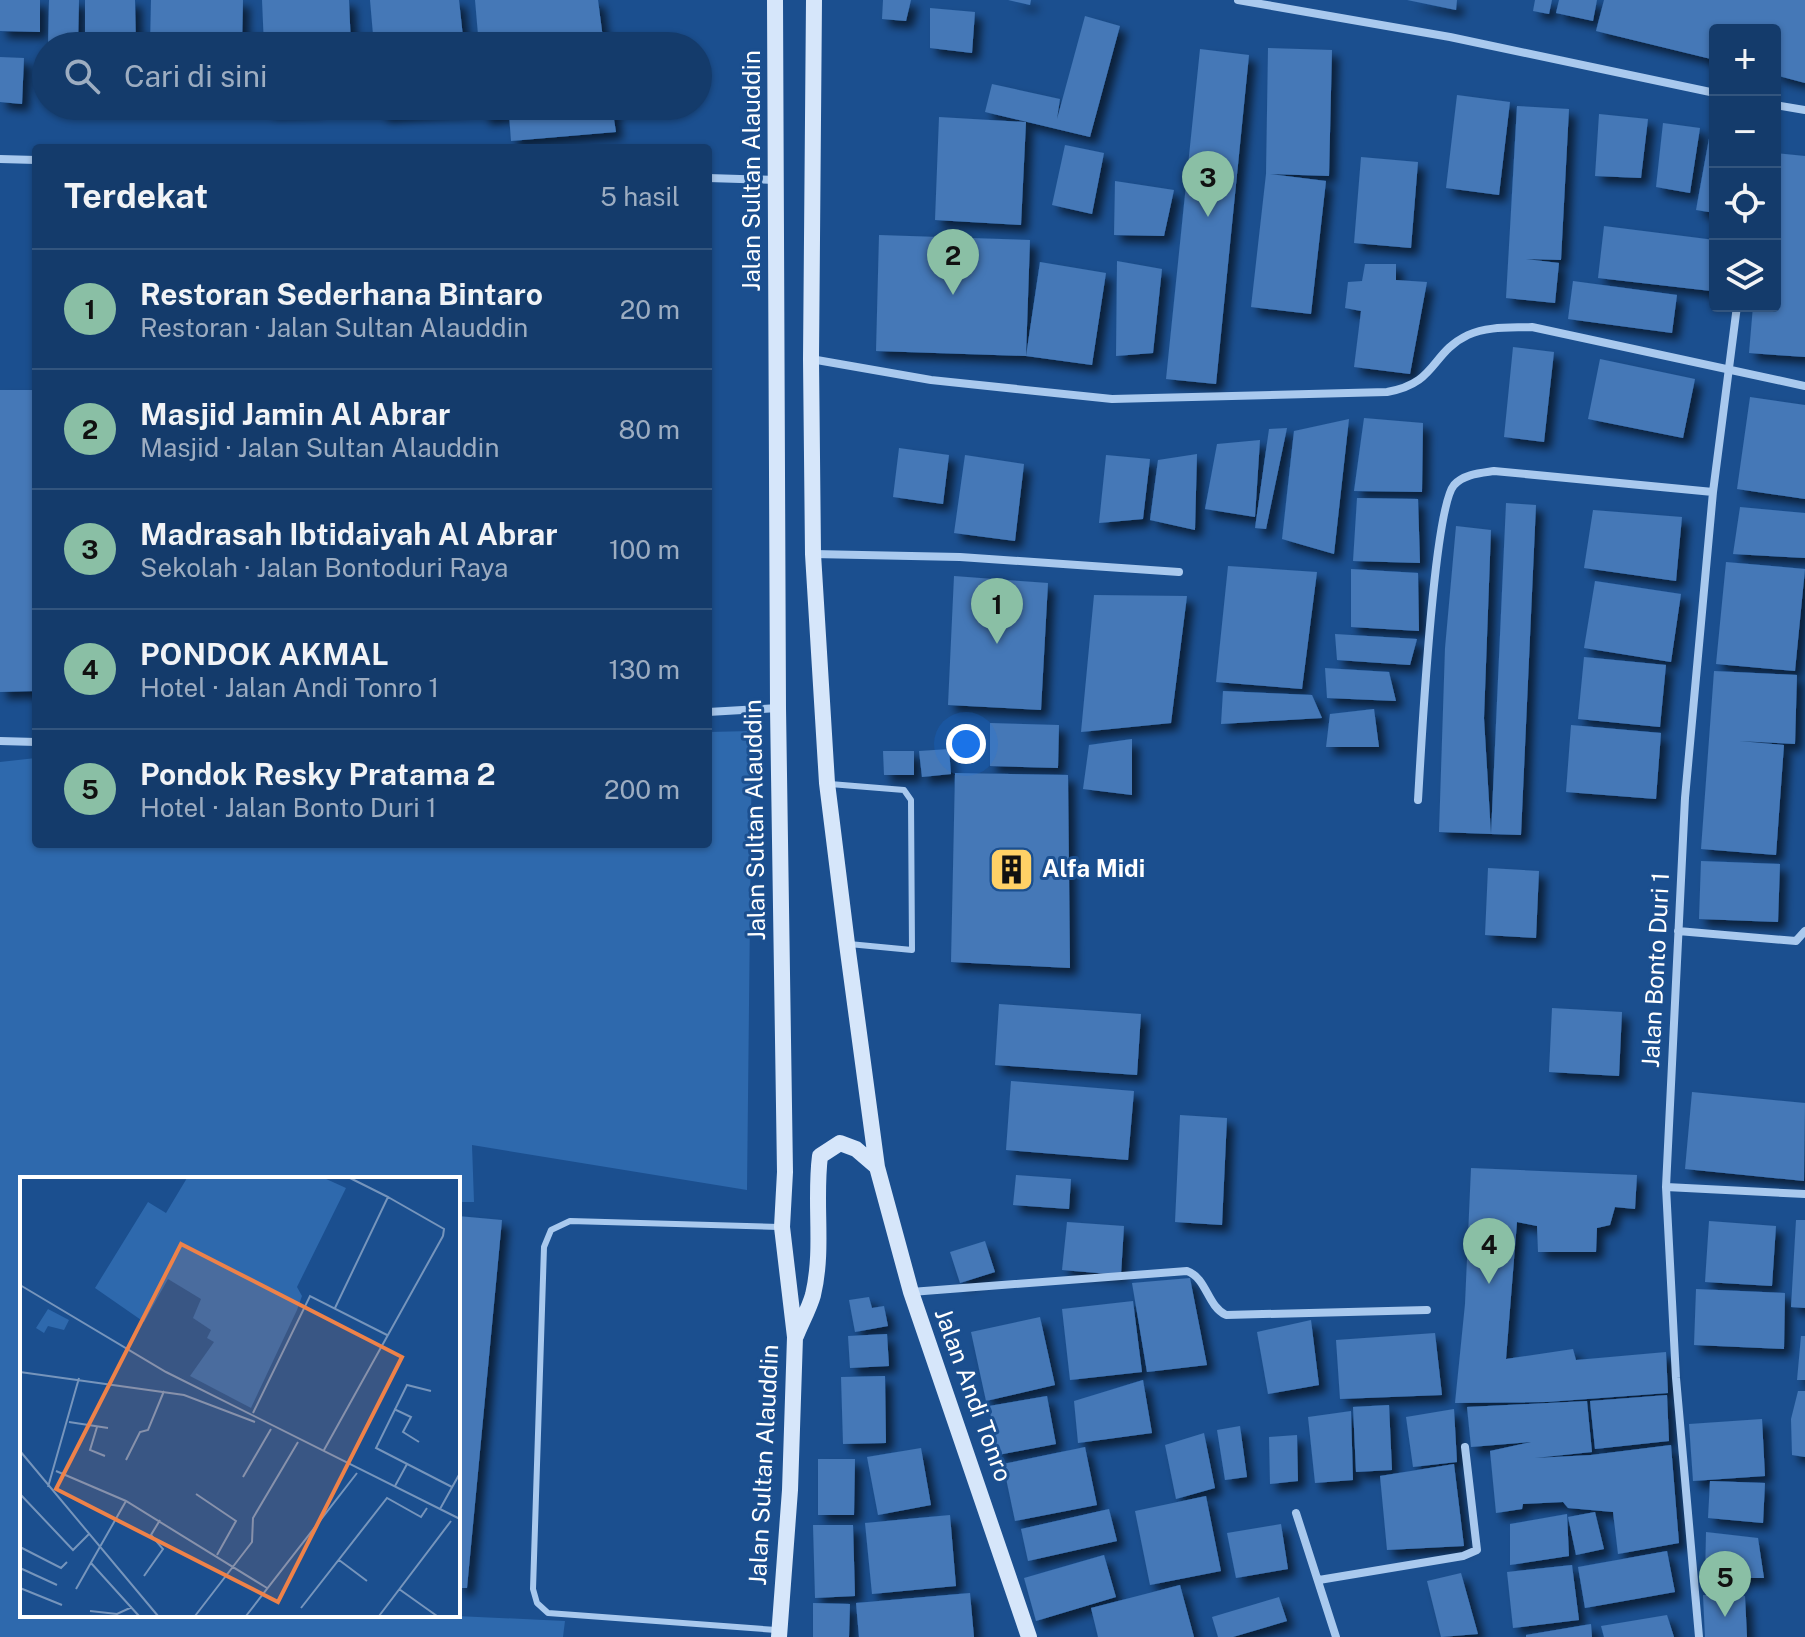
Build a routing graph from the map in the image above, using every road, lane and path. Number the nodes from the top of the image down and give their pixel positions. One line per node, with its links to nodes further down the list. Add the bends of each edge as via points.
1 (775, 0): 10 (main road, Jalan Sultan Alauddin)
2 (814, 0): 12 (main road)
3 (1238, 0): 4 (street, via 1450,37)
4 (1709, 92)
5 (1781, 106): 6 (street)
6 (1805, 110)
7 (0, 159): 8 (street)
8 (32, 160)
9 (712, 178): 10 (street)
10 (775, 180): 18 (main road, Jalan Sultan Alauddin)
11 (1736, 312): 13 (street, Jalan Bonto Duri 1)
12 (811, 359): 13 (street, via 931,380 1112,399 1387,392 1423,379 1441,354 1468,335 1532,327); 16 (main road)
13 (1730, 370): 14 (street); 15 (street, Jalan Bonto Duri 1)
14 (1805, 386)
15 (1713, 492): 23 (street, via 1494,471 1473,474 1454,485 1445,506 1432,613); 24 (street, Jalan Bonto Duri 1)
16 (813, 554): 17 (street, via 960,557); 22 (main road)
17 (1179, 572)
18 (778, 708): 19 (street); 30 (main road, Jalan Sultan Alauddin)
19 (712, 712)
20 (0, 741): 21 (street)
21 (32, 742)
22 (831, 784): 26 (main road); 26 (lane, via 904,790 911,800 914,945 908,952)
23 (1418, 800)
24 (1678, 931): 25 (street, via 1773,941 1796,941); 28 (street, Jalan Bonto Duri 1)
25 (1805, 931)
26 (852, 944): 27 (main road)
27 (877, 1167): 31 (main road, Jalan Andi Tonro); 33 (main road, via 840,1143 820,1156 813,1296)
28 (1666, 1187): 29 (street); 40 (street, Jalan Bonto Duri 1)
29 (1805, 1194)
30 (782, 1227): 33 (main road, Jalan Sultan Alauddin); 37 (lane, via 570,1221 551,1230 544,1247 533,1589 537,1603 548,1613)
31 (911, 1292): 32 (street, via 1187,1271 1226,1315); 38 (main road, Jalan Andi Tonro)
32 (1427, 1310)
33 (795, 1337): 37 (main road, Jalan Sultan Alauddin)
34 (1465, 1447): 36 (street, via 1477,1550)
35 (1296, 1513): 36 (street)
36 (1319, 1580): 39 (street)
37 (779, 1634)
38 (1029, 1637)
39 (1336, 1637)
40 (1699, 1637)

